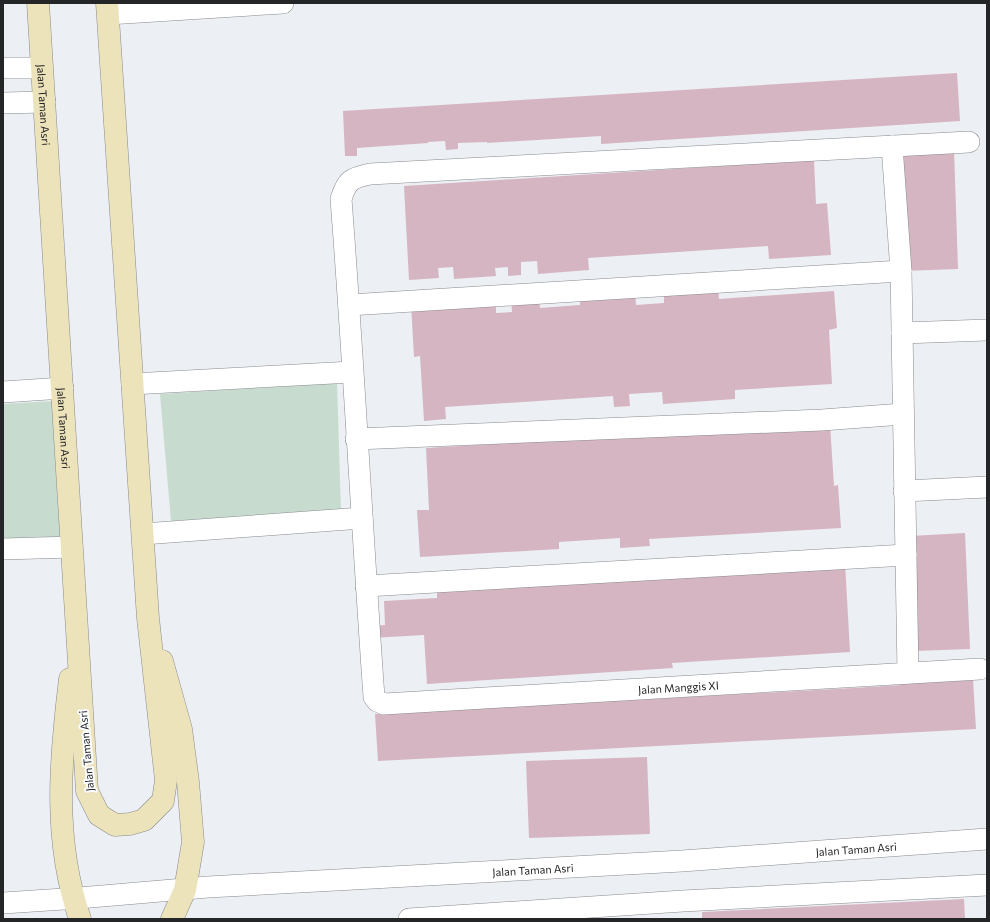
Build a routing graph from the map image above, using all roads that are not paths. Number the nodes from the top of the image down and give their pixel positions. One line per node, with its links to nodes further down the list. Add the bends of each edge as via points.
1 (38, 3): 5 (main road, Jalan Taman Asri)
2 (283, 3): 3 (street)
3 (107, 8): 15 (main road, Jalan Taman Asri)
4 (3, 68): 5 (street)
5 (42, 68): 6 (main road, Jalan Taman Asri)
6 (45, 102): 7 (street); 16 (main road, Jalan Taman Asri)
7 (3, 103)
8 (969, 142): 9 (street)
9 (892, 146): 10 (street); 11 (street, via 370,174 352,178 345,187 341,199)
10 (901, 271): 11 (street); 13 (street)
11 (349, 305): 14 (street)
12 (987, 330): 13 (street)
13 (902, 333): 18 (street)
14 (352, 372): 15 (street); 19 (street)
15 (132, 384): 23 (main road, Jalan Taman Asri)
16 (63, 388): 17 (street); 24 (main road, Jalan Taman Asri)
17 (3, 392)
18 (903, 414): 19 (street, via 822,420); 21 (street)
19 (356, 439): 22 (street)
20 (987, 486): 21 (street)
21 (904, 491): 26 (street)
22 (362, 518): 23 (street); 27 (street)
23 (142, 534): 28 (main road, Jalan Taman Asri)
24 (72, 547): 25 (street); 29 (main road, Jalan Taman Asri)
25 (3, 549)
26 (906, 555): 27 (street); 31 (street)
27 (366, 586): 31 (street, Jalan Manggis XI, via 374,697 384,704)
28 (148, 618): 29 (main road, Jalan Taman Asri, via 166,780 163,801 144,820 130,824 115,825 99,815 87,791); 34 (main road, via 181,729 193,842)
29 (77, 628): 36 (main road, via 62,741 60,785 66,872)
30 (980, 669): 31 (street, Jalan Manggis XI)
31 (908, 673)
32 (987, 839): 34 (street, Jalan Taman Asri, via 682,861)
33 (987, 885): 37 (street)
34 (185, 890): 36 (street, Jalan Taman Asri); 38 (main road)
35 (3, 903): 36 (street, Jalan Taman Asri)
36 (77, 905)
37 (684, 910): 39 (street)
38 (172, 919)
39 (409, 919)

